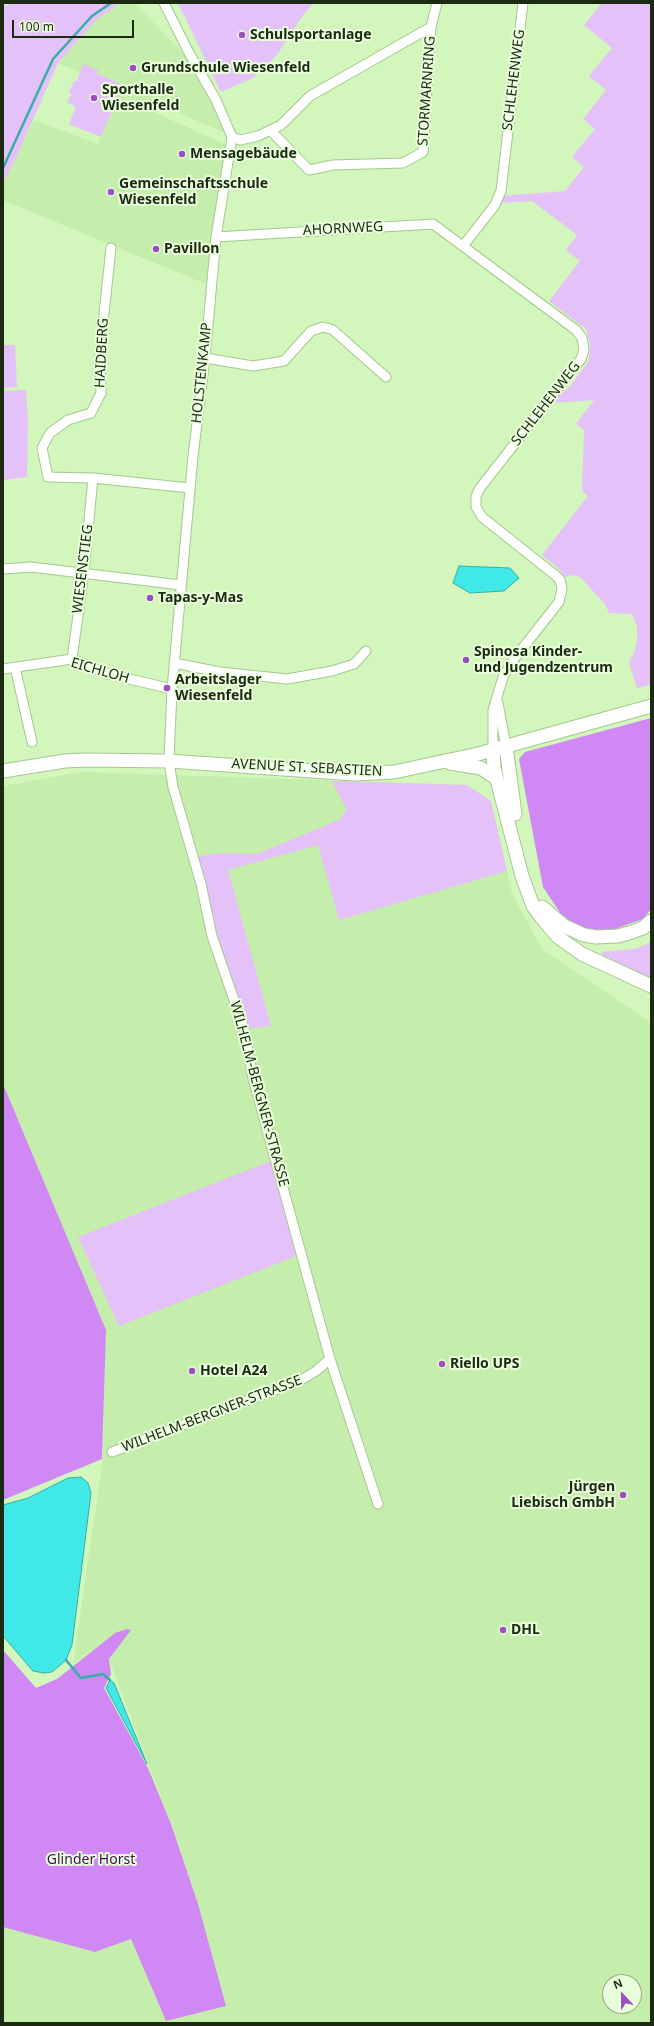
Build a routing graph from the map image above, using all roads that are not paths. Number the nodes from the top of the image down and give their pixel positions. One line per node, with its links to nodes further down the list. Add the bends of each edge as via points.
1 (164, 3): 6 (street, via 216,100)
2 (437, 3): 4 (street, STORMARNRING)
3 (523, 3): 8 (street, SCHLEHENWEG, via 501,191 495,204)
4 (431, 27): 5 (street, STORMARNRING, via 310,96 281,125); 5 (street, STORMARNRING, via 423,152 403,163 333,166 309,170)
5 (271, 131): 6 (street, STORMARNRING, via 240,140)
6 (232, 137): 7 (street, HOLSTENKAMP)
7 (216, 237): 8 (street, AHORNWEG, via 433,224); 10 (street, HOLSTENKAMP)
8 (464, 246): 25 (street, SCHLEHENWEG, via 576,330 584,345 580,361 476,496 476,508 482,517 554,574 562,587 559,602 510,665 500,686)
9 (111, 248): 12 (street, HAIDBERG, via 100,351 101,393 91,413 68,420 50,433 42,448 48,477)
10 (205, 358): 11 (street, via 253,366 284,361 311,331 323,327 333,330); 13 (street, HOLSTENKAMP)
11 (386, 377)
12 (94, 478): 13 (street, HAIDBERG); 15 (street, WIESENSTIEG)
13 (190, 488): 16 (street, HOLSTENKAMP)
14 (3, 569): 15 (street, via 31,567)
15 (84, 572): 16 (street); 18 (street, WIESENSTIEG)
16 (181, 585): 19 (street, HOLSTENKAMP)
17 (366, 651): 19 (street, via 354,664 332,671 287,679 220,672)
18 (72, 659): 20 (street, EICHLOH); 22 (street, EICHLOH, via 108,674)
19 (174, 663): 22 (street, HOLSTENKAMP)
20 (15, 668): 21 (street, EICHLOH); 24 (street)
21 (3, 669)
22 (172, 689): 26 (street, HOLSTENKAMP)
23 (651, 706): 25 (main road, AVENUE ST. SEBASTIEN)
24 (32, 742)
25 (500, 748): 27 (main road, AVENUE ST. SEBASTIEN); 29 (main road, via 494,768); 30 (main road, via 509,778 525,868 532,891 545,911 573,931 596,937 629,933)
26 (169, 761): 27 (main road, AVENUE ST. SEBASTIEN, via 376,774); 28 (main road, AVENUE ST. SEBASTIEN, via 65,761); 32 (street, WILHELM-BERGNER-STRASSE, via 172,786 201,884 212,936 244,1029 253,1078)
27 (444, 762): 29 (main road, via 481,768)
28 (3, 771)
29 (497, 778): 31 (main road, via 522,876 541,917 558,937 582,954)
30 (651, 921)
31 (651, 986)
32 (330, 1359): 33 (street, WILHELM-BERGNER-STRASSE, via 301,1380); 34 (street, WILHELM-BERGNER-STRASSE)
33 (112, 1452)
34 (378, 1504)

